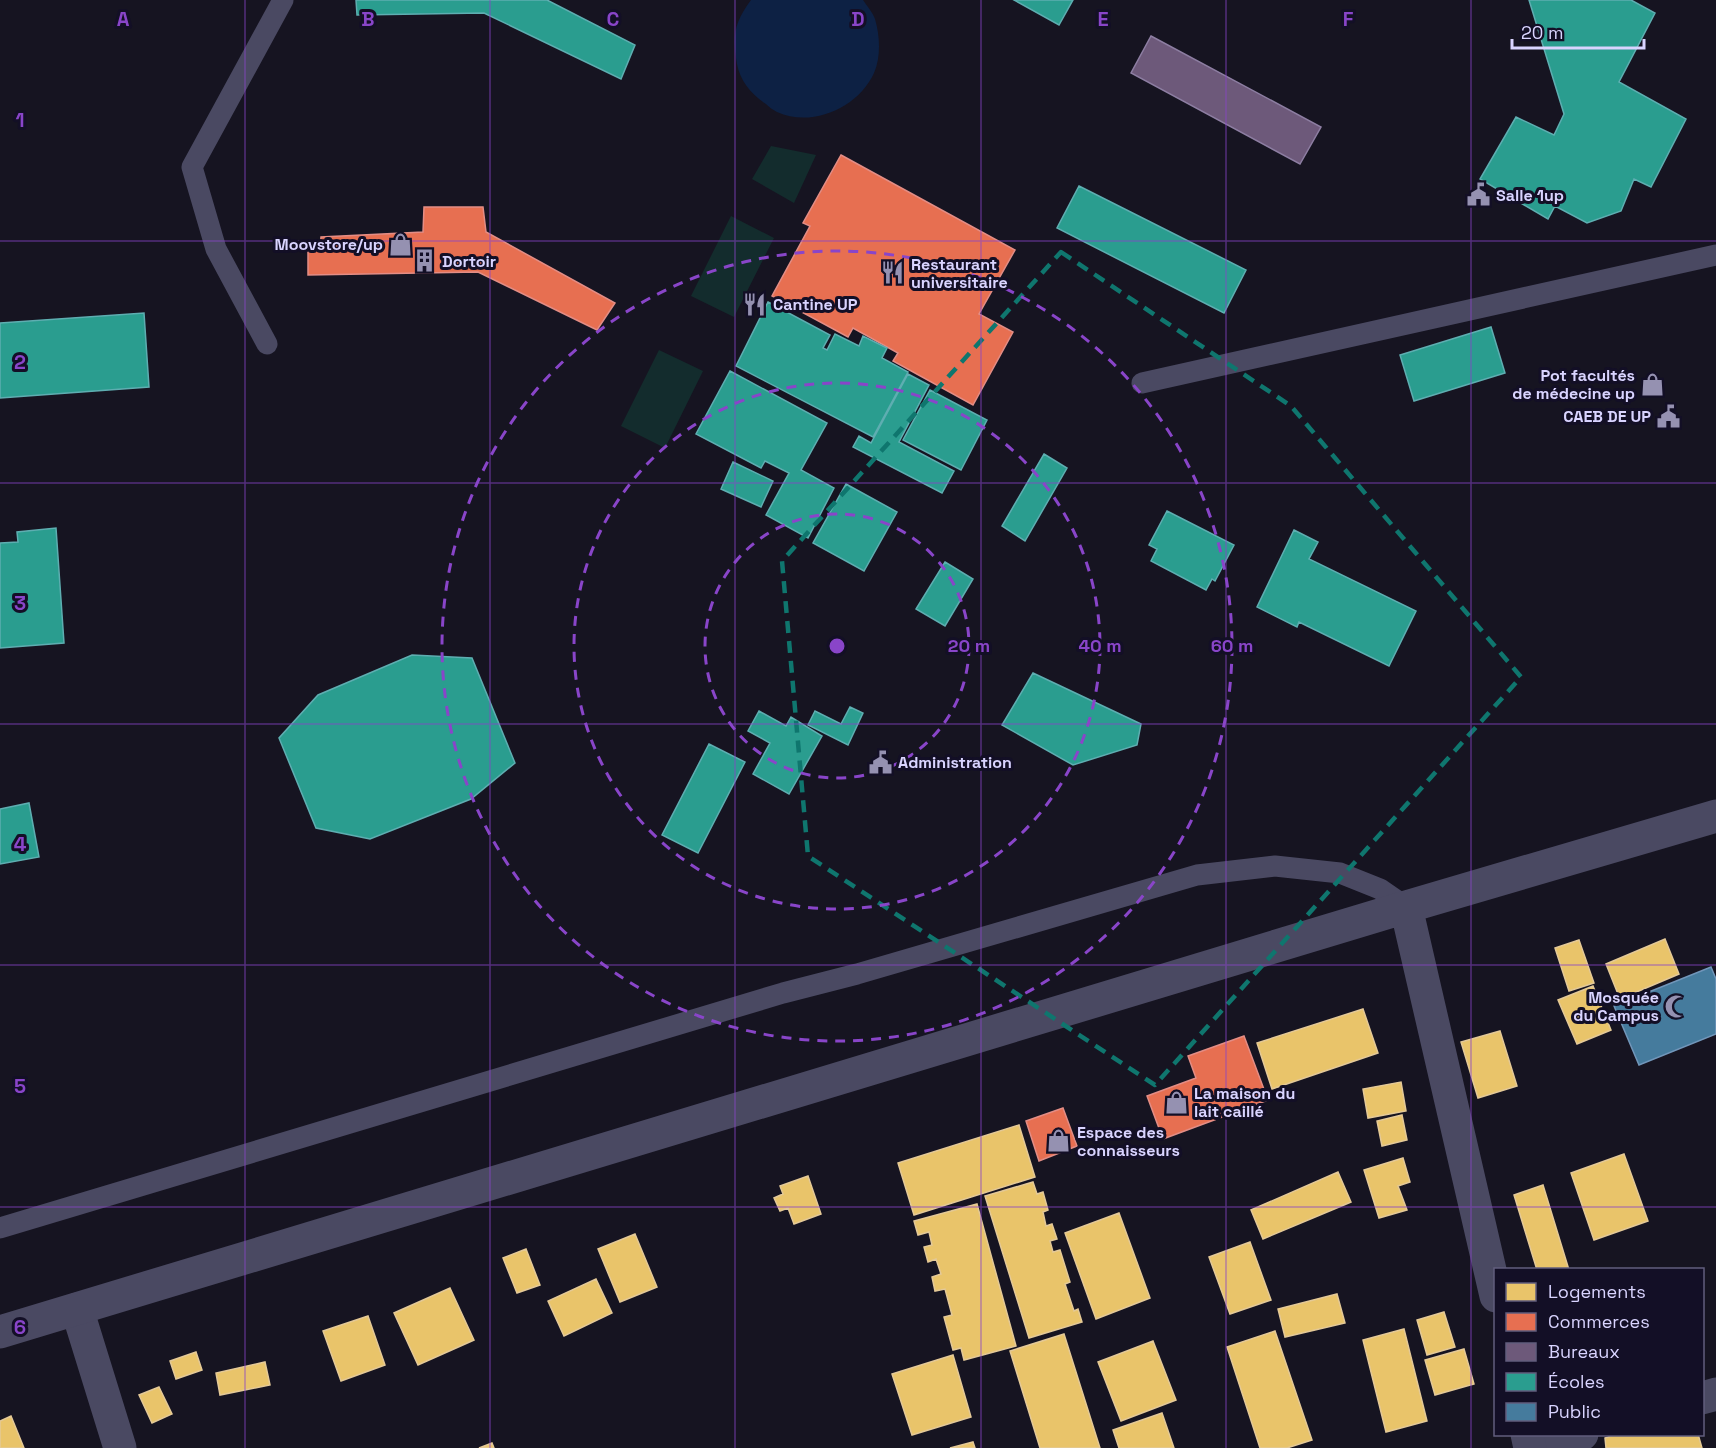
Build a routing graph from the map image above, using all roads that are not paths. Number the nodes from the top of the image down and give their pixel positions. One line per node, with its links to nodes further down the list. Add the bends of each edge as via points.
1 (283, 0): 3 (lane, via 192,167 216,249)
2 (1716, 255): 4 (lane)
3 (267, 345)
4 (1142, 383)
5 (1716, 816): 6 (street)
6 (1406, 907): 7 (lane, via 1380,889 1340,873 1275,866 1197,874 783,993); 8 (street); 9 (street)
7 (0, 1228)
8 (1494, 1287)
9 (77, 1309): 10 (street); 12 (street)
10 (0, 1332)
11 (1576, 1436): 13 (street)
12 (120, 1448)
13 (1537, 1448)

